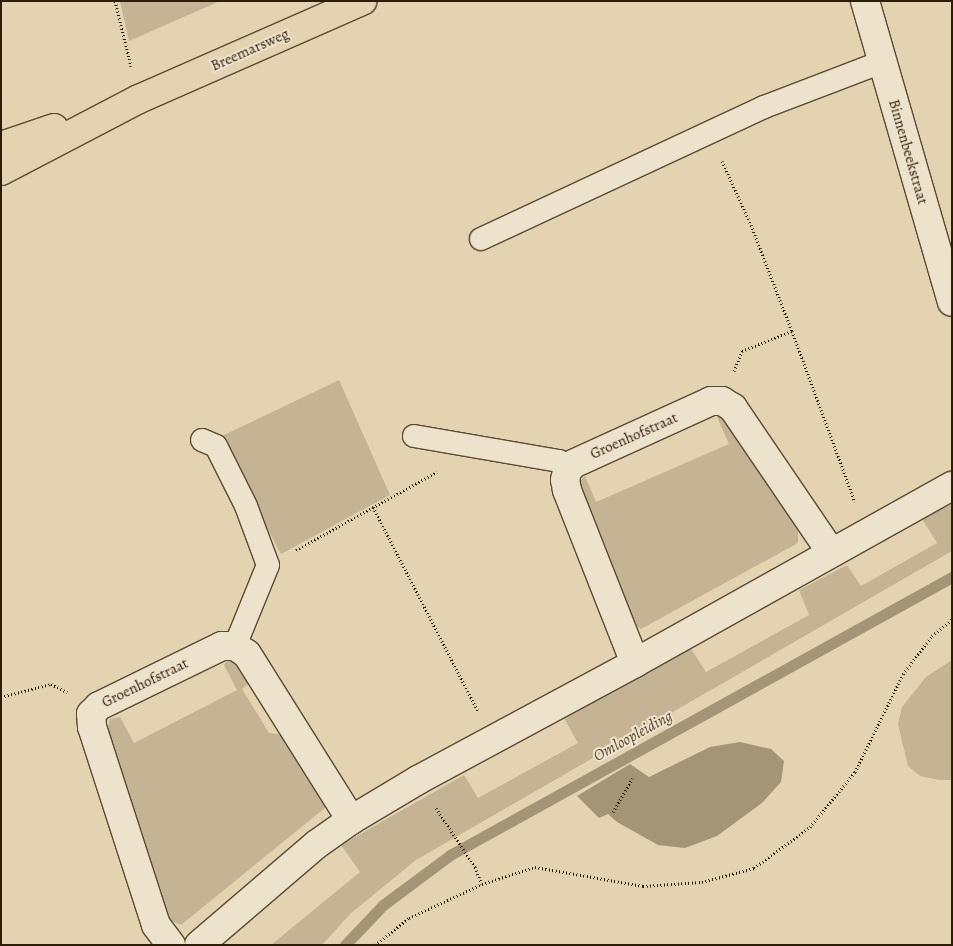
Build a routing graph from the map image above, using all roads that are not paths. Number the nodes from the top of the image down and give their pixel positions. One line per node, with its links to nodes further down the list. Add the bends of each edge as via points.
1 (362, 1): 4 (main road, Breemarsweg)
2 (865, 1): 3 (street, Binnenbeekstraat)
3 (882, 62): 7 (lane, via 764,107); 8 (street, Binnenbeekstraat)
4 (139, 99): 5 (main road, Breemarsweg); 6 (main road, Breemarsweg)
5 (1, 146)
6 (1, 171)
7 (481, 239)
8 (952, 302)
9 (414, 436): 11 (lane, via 559,461)
10 (202, 440): 14 (lane, via 216,446 246,506 268,565)
11 (569, 468): 13 (street, Groenhofstraat, via 711,401 722,401 733,408); 15 (street, via 565,480 567,490)
12 (952, 486): 13 (street)
13 (831, 552): 15 (street)
14 (235, 646): 16 (street, via 247,654); 17 (street, Groenhofstraat, via 222,646 96,708 91,714 92,727 156,925)
15 (635, 663): 16 (street, via 418,780)
16 (351, 820): 18 (street, via 317,844)
17 (171, 945)
18 (199, 945)

